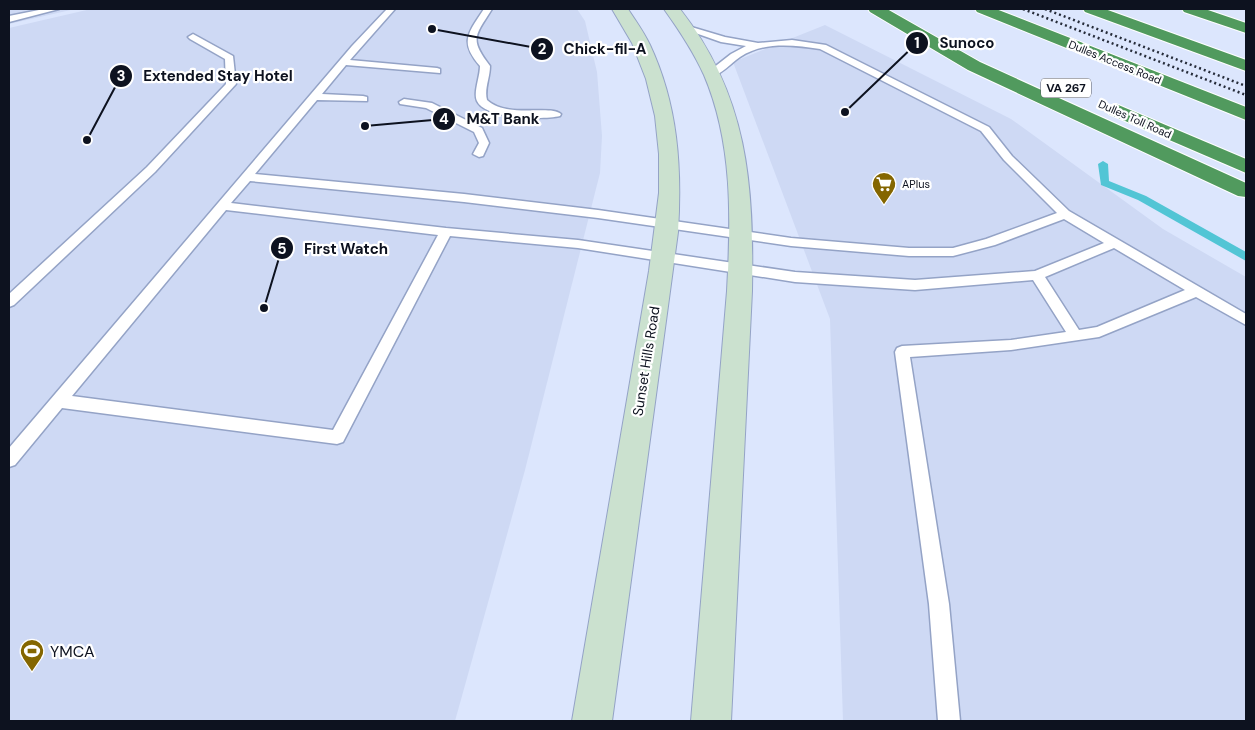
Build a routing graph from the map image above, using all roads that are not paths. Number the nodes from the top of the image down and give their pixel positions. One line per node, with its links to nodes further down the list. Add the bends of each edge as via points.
1 (54, 9): 11 (lane)
2 (391, 9): 16 (lane)
3 (488, 9): 25 (lane, via 471,36 474,55 485,66 479,94 482,103 491,110 515,114)
4 (620, 9): 33 (main road, Sunset Hills Road, via 653,66 665,108 670,189)
5 (672, 9): 13 (main road)
6 (876, 9): 30 (highway, via 974,66)
7 (886, 9): 19 (highway, VA 267)
8 (983, 9): 26 (highway, Dulles Access Road)
9 (1091, 9): 17 (highway)
10 (1190, 9): 12 (highway)
11 (9, 20)
12 (1246, 28)
13 (688, 29): 15 (lane); 20 (main road)
14 (193, 37): 40 (lane, via 230,58 231,84 137,184)
15 (759, 46): 20 (lane, via 742,52); 32 (lane, via 779,42 823,46 985,129 1008,158)
16 (344, 62): 18 (lane); 21 (lane)
17 (1246, 66)
18 (437, 71)
19 (1027, 71)
20 (711, 74): 36 (main road, via 728,119 739,193)
21 (314, 97): 22 (lane); 29 (lane)
22 (363, 99)
23 (404, 102): 27 (lane, via 428,105 478,130 484,143)
24 (1097, 102): 28 (highway, Dulles Toll Road / VA 267)
25 (556, 114)
26 (1246, 114)
27 (479, 154)
28 (1246, 167)
29 (248, 177): 31 (lane); 33 (lane, via 464,198)
30 (1246, 191)
31 (222, 206): 34 (lane); 43 (lane)
32 (1065, 214): 35 (lane); 36 (lane, via 953,252 791,242)
33 (667, 224): 36 (lane); 37 (main road, Sunset Hills Road)
34 (446, 232): 37 (lane, via 578,244); 43 (lane, via 337,437)
35 (1115, 243): 38 (lane); 39 (lane)
36 (741, 251): 37 (lane); 38 (lane, via 795,277 915,285); 46 (main road)
37 (664, 256): 45 (main road, Sunset Hills Road)
38 (1037, 276): 42 (lane)
39 (1197, 291): 41 (lane); 42 (lane, via 1099,332)
40 (9, 302)
41 (1246, 320)
42 (1076, 336): 47 (lane, via 1011,345 902,352 939,604)
43 (58, 401): 44 (lane)
44 (9, 460)
45 (592, 721)
46 (711, 721)
47 (949, 721)

